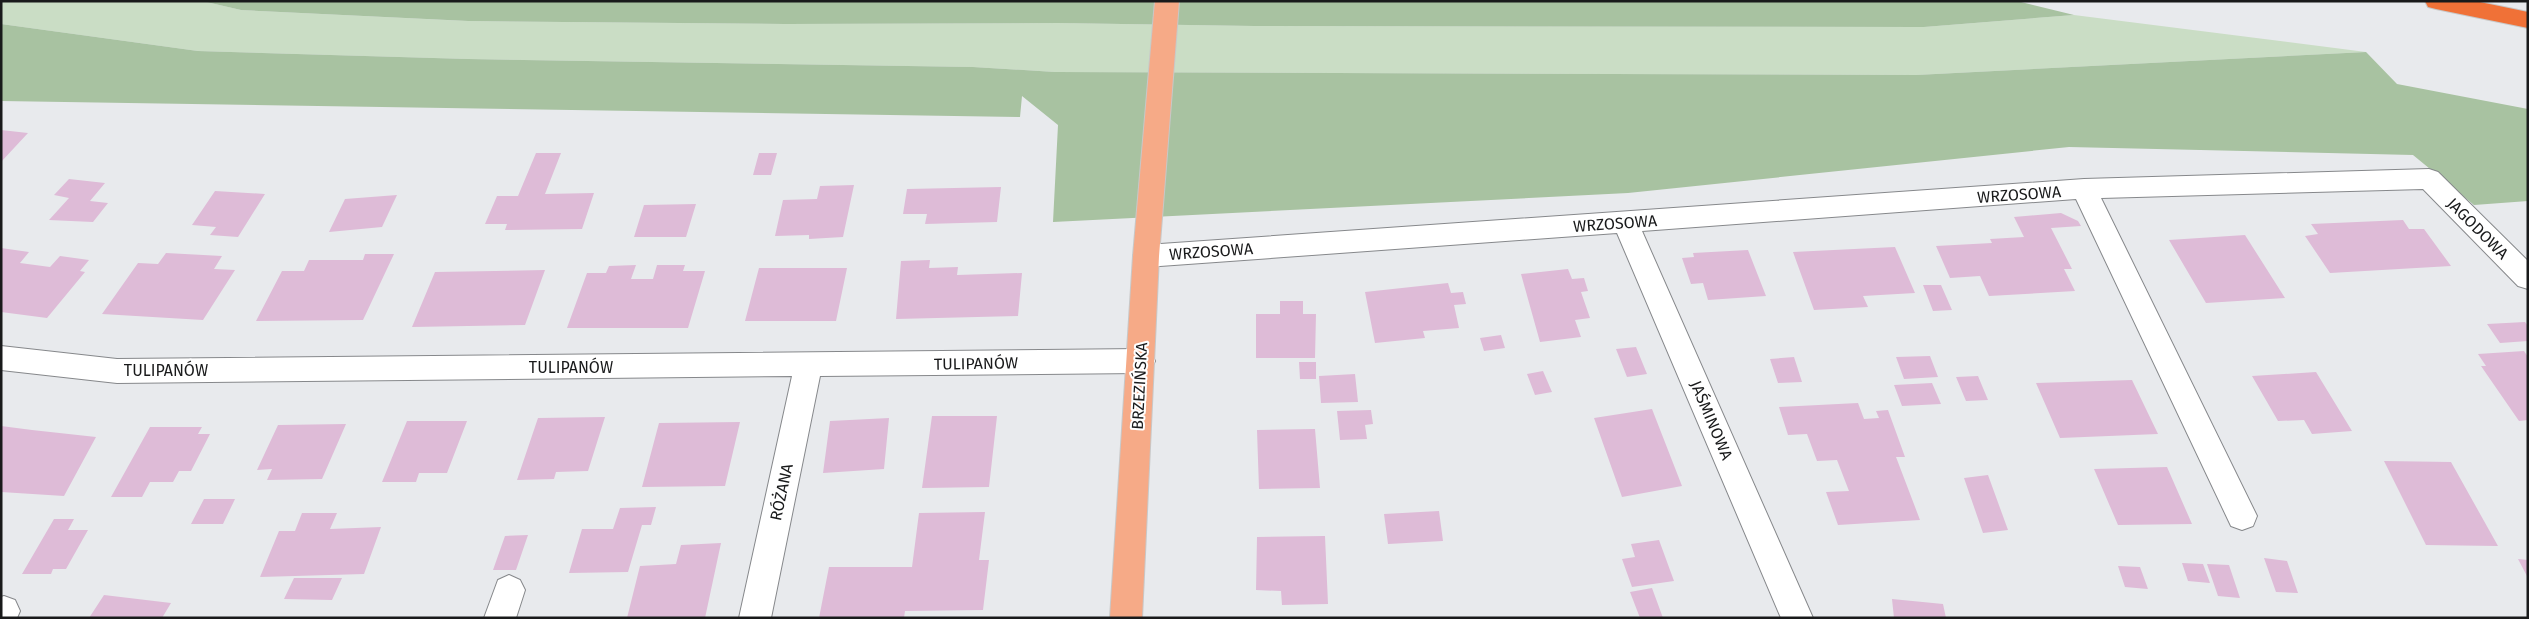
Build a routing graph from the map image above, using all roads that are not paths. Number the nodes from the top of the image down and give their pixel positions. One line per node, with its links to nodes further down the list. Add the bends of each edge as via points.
1 (1151, 1): 5 (main road, BRZEZIŃSKA)
2 (1167, 1): 5 (main road, BRZEZIŃSKA)
3 (2436, 1): 4 (highway)
4 (2528, 20)
5 (1154, 104): 9 (main road, BRZEZIŃSKA)
6 (2428, 179): 7 (street, WRZOSOWA); 10 (street, JAGODOWA)
7 (2084, 189): 8 (street, WRZOSOWA); 14 (street, WRZOSOWA)
8 (1626, 223): 9 (street, WRZOSOWA); 17 (street, JAŚMINOWA)
9 (1146, 256): 12 (main road, BRZEZIŃSKA)
10 (2528, 278)
11 (1, 358): 13 (street, TULIPANÓW, via 117,371)
12 (1141, 361): 13 (street, TULIPANÓW); 16 (main road, BRZEZIŃSKA)
13 (808, 366): 15 (street, RÓŻANA)
14 (2242, 516)
15 (755, 618)
16 (1126, 618)
17 (1797, 618)

